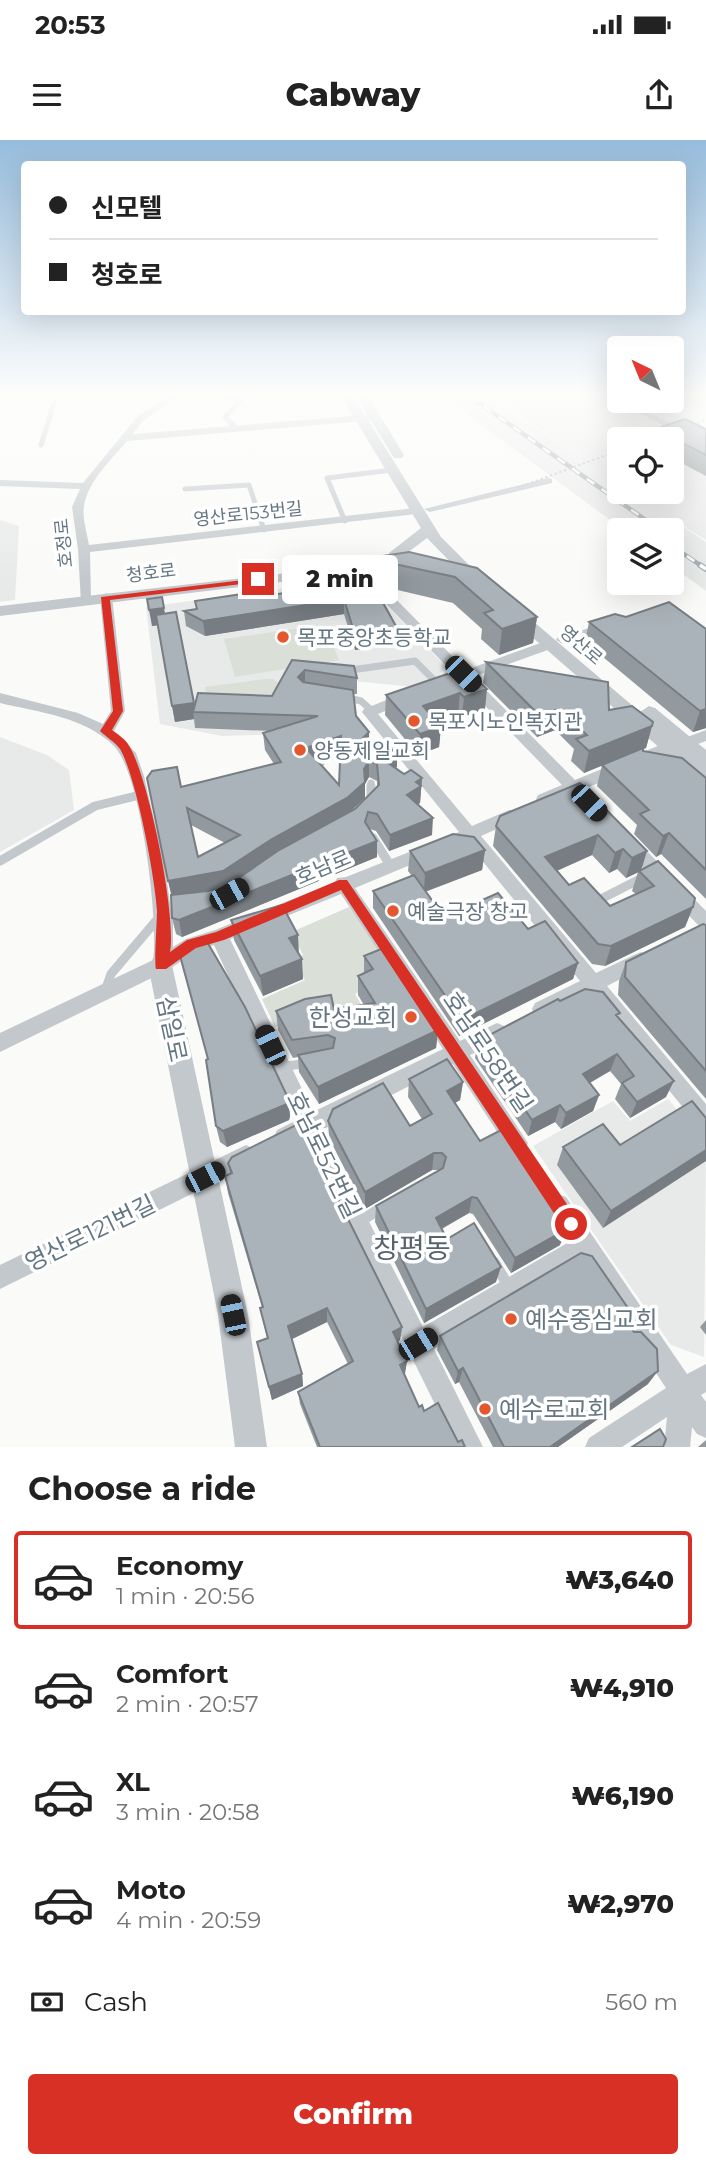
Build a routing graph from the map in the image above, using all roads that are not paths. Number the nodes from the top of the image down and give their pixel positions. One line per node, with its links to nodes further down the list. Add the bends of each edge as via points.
1 (109, 457): 7 (street, 호정로)
2 (384, 457): 4 (street, 영산로)
3 (396, 457): 9 (street, 영산로)
4 (392, 470): 9 (street, 영산로); 10 (lane, via 327,478)
5 (548, 481): 9 (street, 영산로153번길)
6 (0, 483): 7 (street)
7 (87, 486): 13 (street, 호정로, via 78,507)
8 (185, 489): 12 (lane, via 249,485)
9 (423, 510): 10 (street, 영산로153번길); 11 (street, 영산로); 14 (street, 영산로)
10 (345, 521): 12 (street, 영산로153번길)
11 (429, 529): 14 (street, 영산로); 15 (street)
12 (264, 530): 13 (street, 영산로153번길)
13 (84, 549): 22 (street, 호정로)
14 (454, 552): 15 (street, 청호로); 20 (street, 영산로)
15 (393, 561): 16 (street, 청호로); 17 (street); 18 (street, 청호로, via 336,564)
16 (360, 570): 18 (street, 청호로); 27 (street)
17 (418, 570)
18 (307, 574): 21 (street, 청호로)
19 (455, 578): 20 (street)
20 (495, 591): 25 (street, 영산로)
21 (106, 597): 22 (street, 청호로); 35 (street, via 118,711)
22 (85, 600): 23 (street, 청호로)
23 (0, 611)
24 (623, 623): 25 (street)
25 (557, 642): 27 (street); 32 (street, 영산로); 37 (street, 영산로)
26 (351, 670): 29 (lane, via 415,661)
27 (463, 674): 28 (street); 29 (street); 43 (street)
28 (500, 677)
29 (429, 690): 34 (street)
30 (587, 693): 32 (street)
31 (332, 695): 34 (lane, via 361,701)
32 (612, 697): 37 (street, 영산로)
33 (0, 698): 35 (street, 삼일로)
34 (370, 709): 39 (street)
35 (106, 731): 44 (street, 삼일로, via 131,757)
36 (706, 735): 37 (street, 호남로)
37 (678, 745): 40 (street, 영산로); 41 (street, 영산로); 43 (street, 호남로)
38 (384, 755): 39 (street)
39 (407, 758): 49 (street)
40 (706, 760)
41 (706, 777)
42 (371, 783): 46 (lane, via 372,801)
43 (573, 786): 45 (street); 49 (street, 호남로)
44 (140, 795): 50 (lane, via 79,814); 55 (street, 삼일로)
45 (591, 805)
46 (366, 806)
47 (619, 833): 52 (street)
48 (371, 835): 51 (lane)
49 (469, 836): 51 (street, 호남로); 60 (street)
50 (0, 861)
51 (390, 865): 53 (street, 호남로)
52 (656, 871): 54 (lane); 56 (street)
53 (343, 883): 57 (street, 호남로); 63 (street, 호남로58번길)
54 (595, 902)
55 (167, 908): 59 (street, 삼일로); 61 (lane, via 111,974)
56 (702, 927)
57 (219, 936): 59 (street, 호남로, via 192,944); 65 (street, 호남로52번길)
58 (657, 951): 60 (street, 영산로121번길)
59 (161, 965): 61 (street, 호남로); 69 (street, 삼일로)
60 (593, 984): 63 (street, 영산로121번길); 66 (street)
61 (105, 992): 62 (street, 호남로)
62 (0, 1043)
63 (457, 1052): 67 (street, 영산로121번길); 68 (street, 호남로58번길)
64 (317, 1061): 65 (lane)
65 (280, 1066): 67 (street, 호남로52번길)
66 (706, 1121)
67 (308, 1125): 69 (street, 영산로121번길); 72 (street, 호남로52번길)
68 (529, 1161)
69 (205, 1177): 75 (street, 영산로121번길); 81 (street, 삼일로, via 233,1315)
70 (543, 1182): 73 (street)
71 (402, 1196): 72 (lane)
72 (357, 1223): 77 (street, 호남로52번길)
73 (585, 1246): 76 (street); 79 (street)
74 (491, 1255): 76 (lane)
75 (0, 1277)
76 (511, 1289): 77 (street)
77 (418, 1344): 82 (street, 호남로52번길)
78 (706, 1377): 79 (street)
79 (683, 1391): 80 (street); 83 (street); 84 (street)
80 (706, 1425)
81 (251, 1447)
82 (470, 1447)
83 (598, 1447)
84 (677, 1447)

